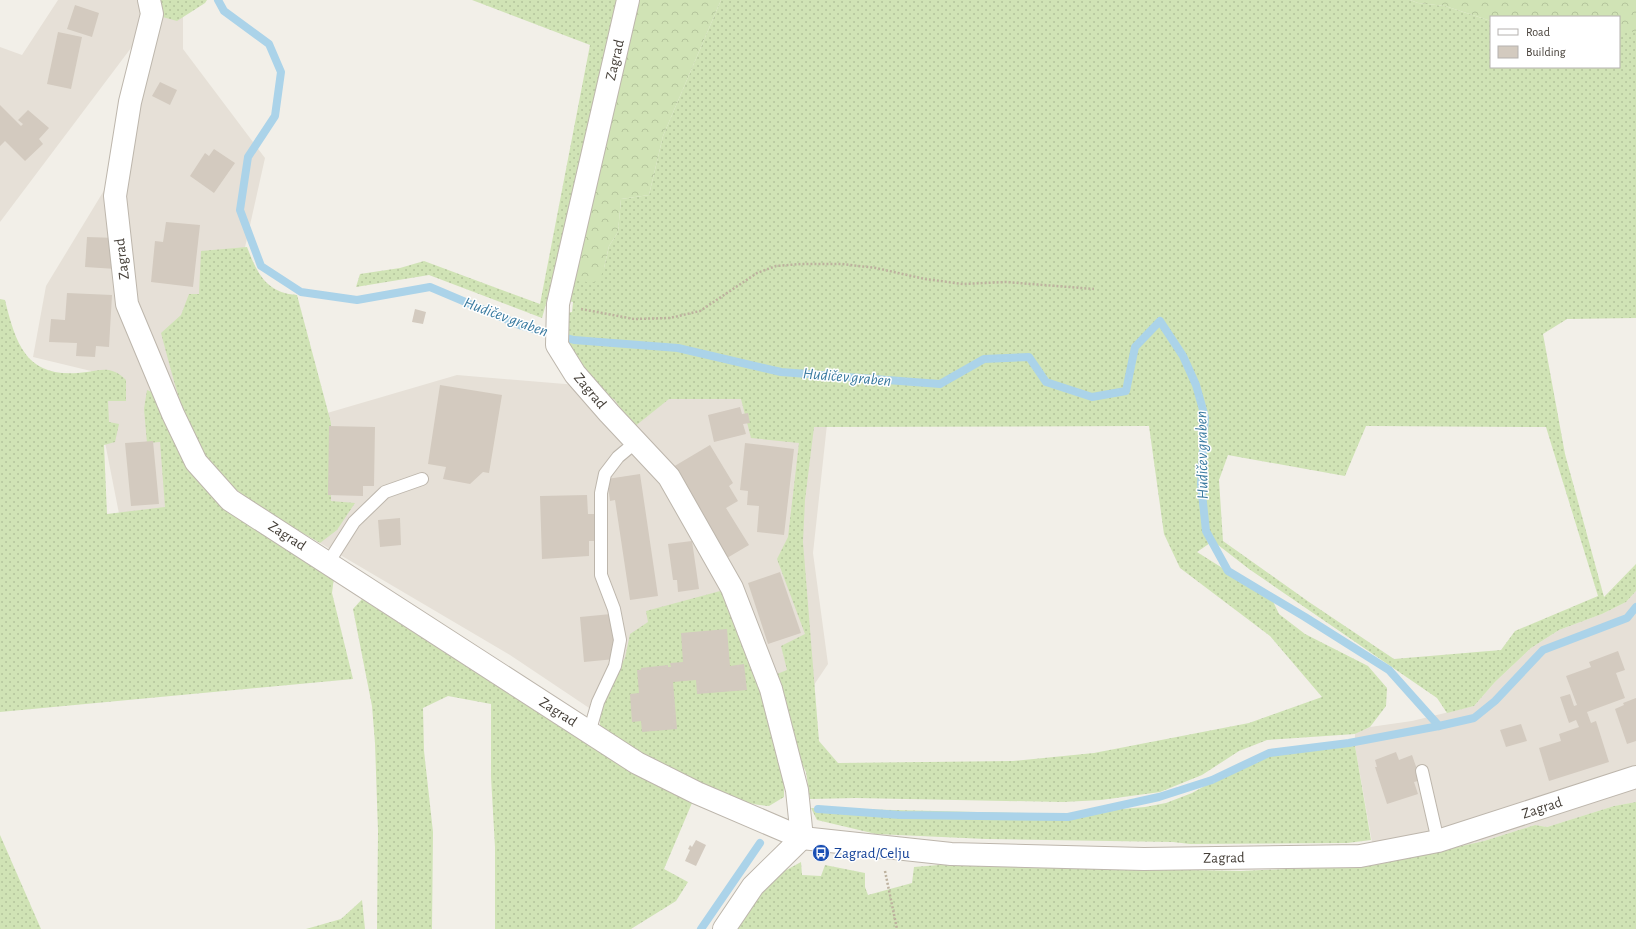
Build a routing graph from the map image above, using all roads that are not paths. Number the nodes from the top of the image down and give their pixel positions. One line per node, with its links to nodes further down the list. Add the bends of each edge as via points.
1 (149, 0): 5 (street, Zagrad, via 152,14 130,102 114,196 127,304 196,462 230,500)
2 (628, 0): 3 (street, Zagrad, via 558,311 557,345 575,374)
3 (636, 442): 6 (lane, via 618,457 604,474 601,493 601,575 614,609 620,640 615,666 598,702); 9 (street, Zagrad, via 669,476 732,588 771,689 797,790)
4 (422, 479): 5 (lane, via 385,492 354,522)
5 (328, 563): 6 (street, Zagrad)
6 (589, 733): 9 (street, Zagrad, via 637,764)
7 (1422, 771): 10 (lane)
8 (1636, 778): 10 (street, Zagrad)
9 (802, 838): 10 (street, Zagrad, via 951,854 1144,859 1360,856); 11 (street, via 754,886)
10 (1438, 841)
11 (724, 929)

